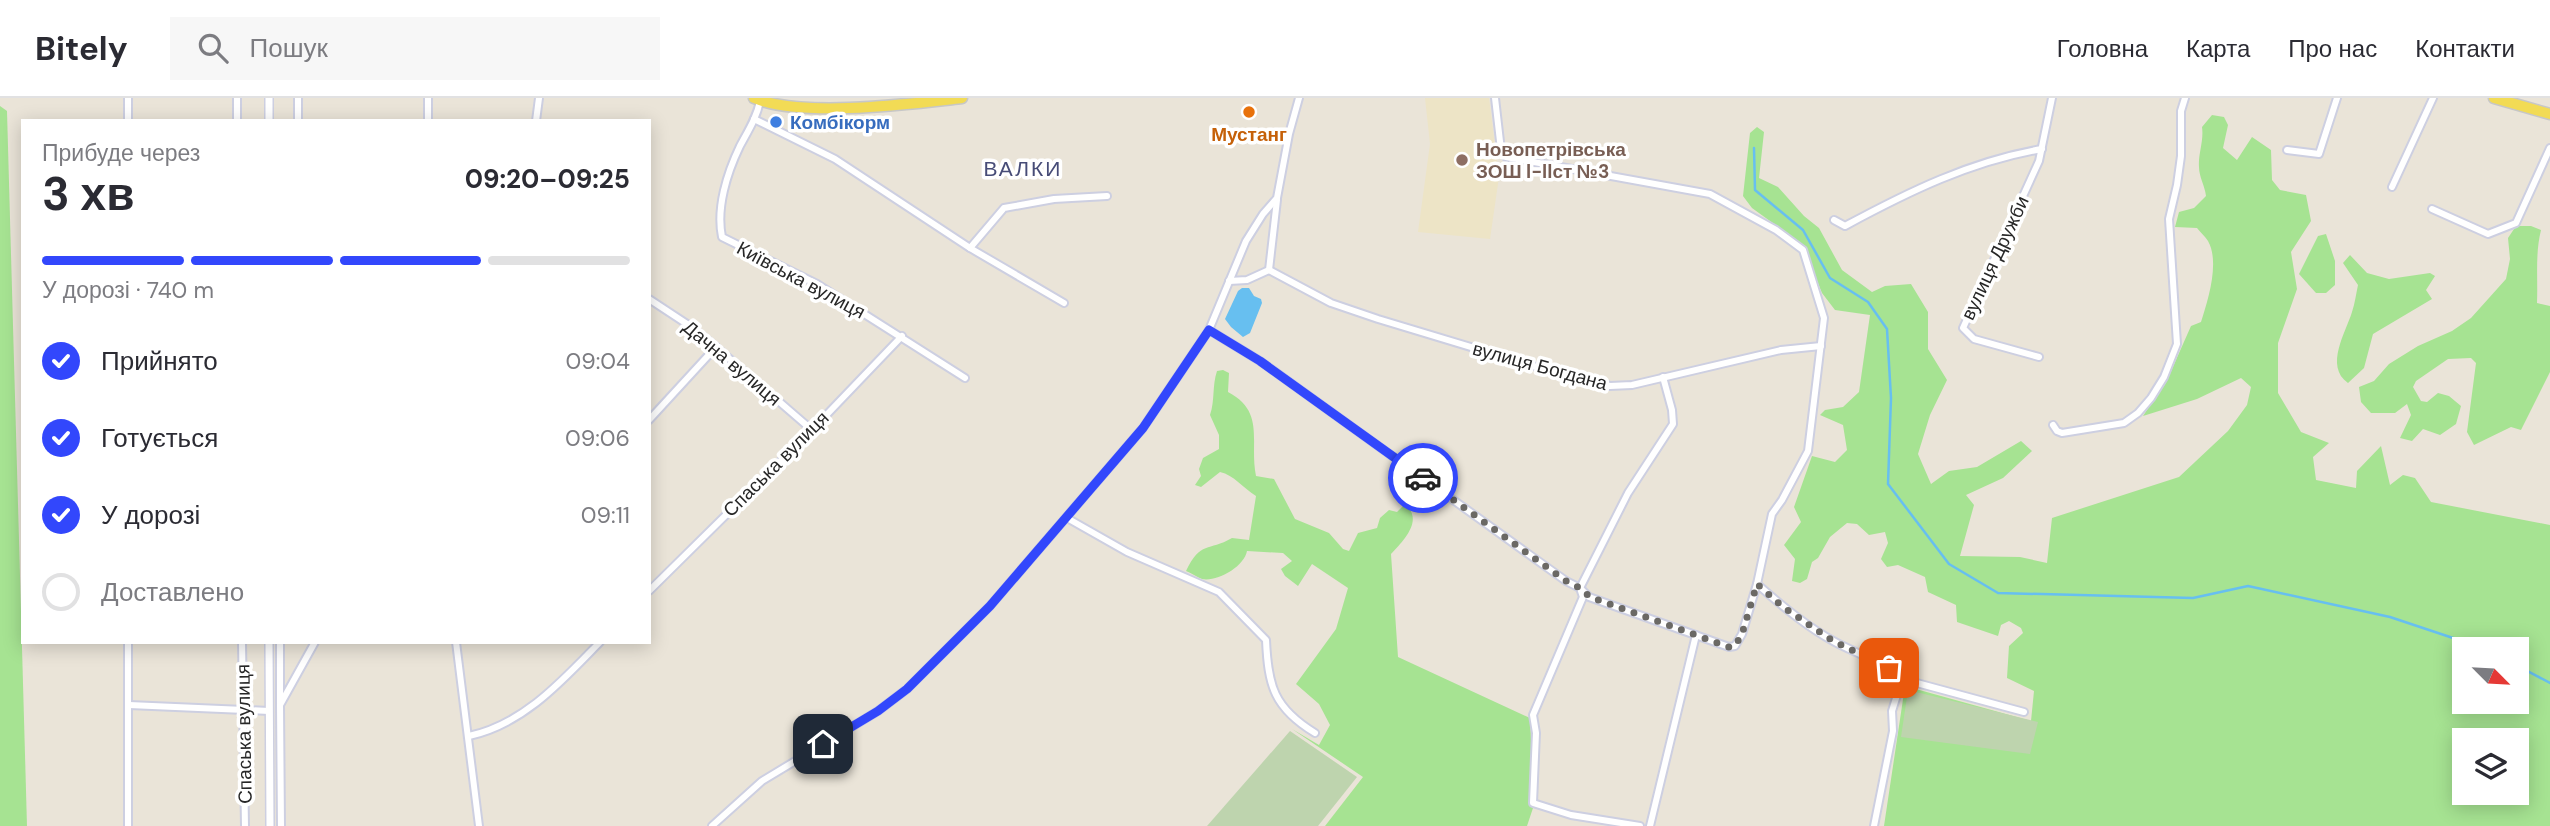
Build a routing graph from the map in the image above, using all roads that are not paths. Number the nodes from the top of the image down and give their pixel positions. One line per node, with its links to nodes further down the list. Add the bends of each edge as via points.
1 (128, 98): 17 (street)
2 (237, 98): 18 (street)
3 (269, 98): 19 (street)
4 (298, 98): 20 (street)
5 (428, 98): 21 (street)
6 (539, 98): 22 (street)
7 (962, 98): 15 (main road, via 802,108)
8 (1299, 98): 29 (street)
9 (1494, 98): 39 (street, via 1506,158 1710,194 1803,250 1824,318)
10 (2052, 98): 25 (street, вулиця Дружби)
11 (2185, 98): 45 (street, via 2169,219 2177,344 2164,377 2138,413 2124,423 2062,433)
12 (2337, 98): 26 (street, via 2319,154)
13 (2433, 98): 27 (street)
14 (2494, 98): 16 (main road)
15 (757, 99): 23 (street, Київська вулиця)
16 (2550, 114)
17 (128, 119)
18 (237, 119)
19 (269, 119)
20 (298, 119)
21 (428, 119)
22 (536, 119)
23 (754, 119): 32 (street, via 835,159); 38 (street, Київська вулиця, via 727,182 719,222 722,237 817,284)
24 (2550, 148): 30 (street, via 2516,223 2488,234)
25 (2042, 149): 31 (street, via 1943,177 1845,226); 41 (street, вулиця Дружби, via 1963,328 1974,339)
26 (2287, 150)
27 (2392, 187)
28 (1107, 196): 32 (street, via 1004,208)
29 (1277, 198): 33 (street); 34 (street, via 1246,242)
30 (2431, 209)
31 (1834, 220)
32 (970, 248): 36 (street)
33 (1269, 270): 34 (street, via 1247,280); 42 (street, вулиця Богдана, via 1331,303 1570,377 1610,386)
34 (1229, 281): 37 (street)
35 (651, 300): 40 (street, Дачна вулиця)
36 (1063, 303)
37 (1209, 330): 47 (street, via 1143,428); 49 (street, via 1260,361)
38 (901, 336): 43 (street, Київська вулиця); 46 (street, Спаська вулиця)
39 (1821, 346): 42 (street, вулиця Богдана, via 1780,350); 48 (street, via 1808,451 1772,514)
40 (716, 347): 44 (street); 46 (street, Дачна вулиця)
41 (2039, 357)
42 (1663, 377): 49 (street, via 1673,424 1628,493)
43 (965, 378)
44 (651, 418)
45 (2053, 425)
46 (812, 429): 50 (street, Спаська вулиця)
47 (1067, 518): 65 (street, via 1127,552 1219,592 1266,640 1267,668 1276,698 1294,720); 72 (street, via 990,606 907,689 762,781)
48 (1757, 584): 51 (street, via 1735,646); 59 (street, via 1833,641)
49 (1580, 588): 51 (street, via 1590,597); 73 (street, via 1583,597 1534,715 1533,803 1570,815)
50 (651, 589)
51 (1696, 635): 74 (street)
52 (128, 644): 60 (street)
53 (242, 644): 62 (street, Спаська вулиця)
54 (269, 644): 63 (street, Спаська вулиця)
55 (280, 644): 61 (street)
56 (314, 644): 61 (street)
57 (456, 644): 66 (street)
58 (598, 644): 66 (street, via 551,693 503,726)
59 (1902, 679): 64 (street); 75 (street, via 1892,711 1893,732)
60 (128, 705): 62 (street); 67 (street)
61 (280, 705): 70 (street)
62 (243, 711): 63 (street); 68 (street, Спаська вулиця)
63 (269, 711): 69 (street, Спаська вулиця)
64 (2024, 712)
65 (1315, 733)
66 (469, 736): 71 (street)
67 (128, 826)
68 (245, 826)
69 (270, 826)
70 (281, 826)
71 (480, 826)
72 (712, 826)
73 (1640, 826)
74 (1650, 826)
75 (1874, 826)

